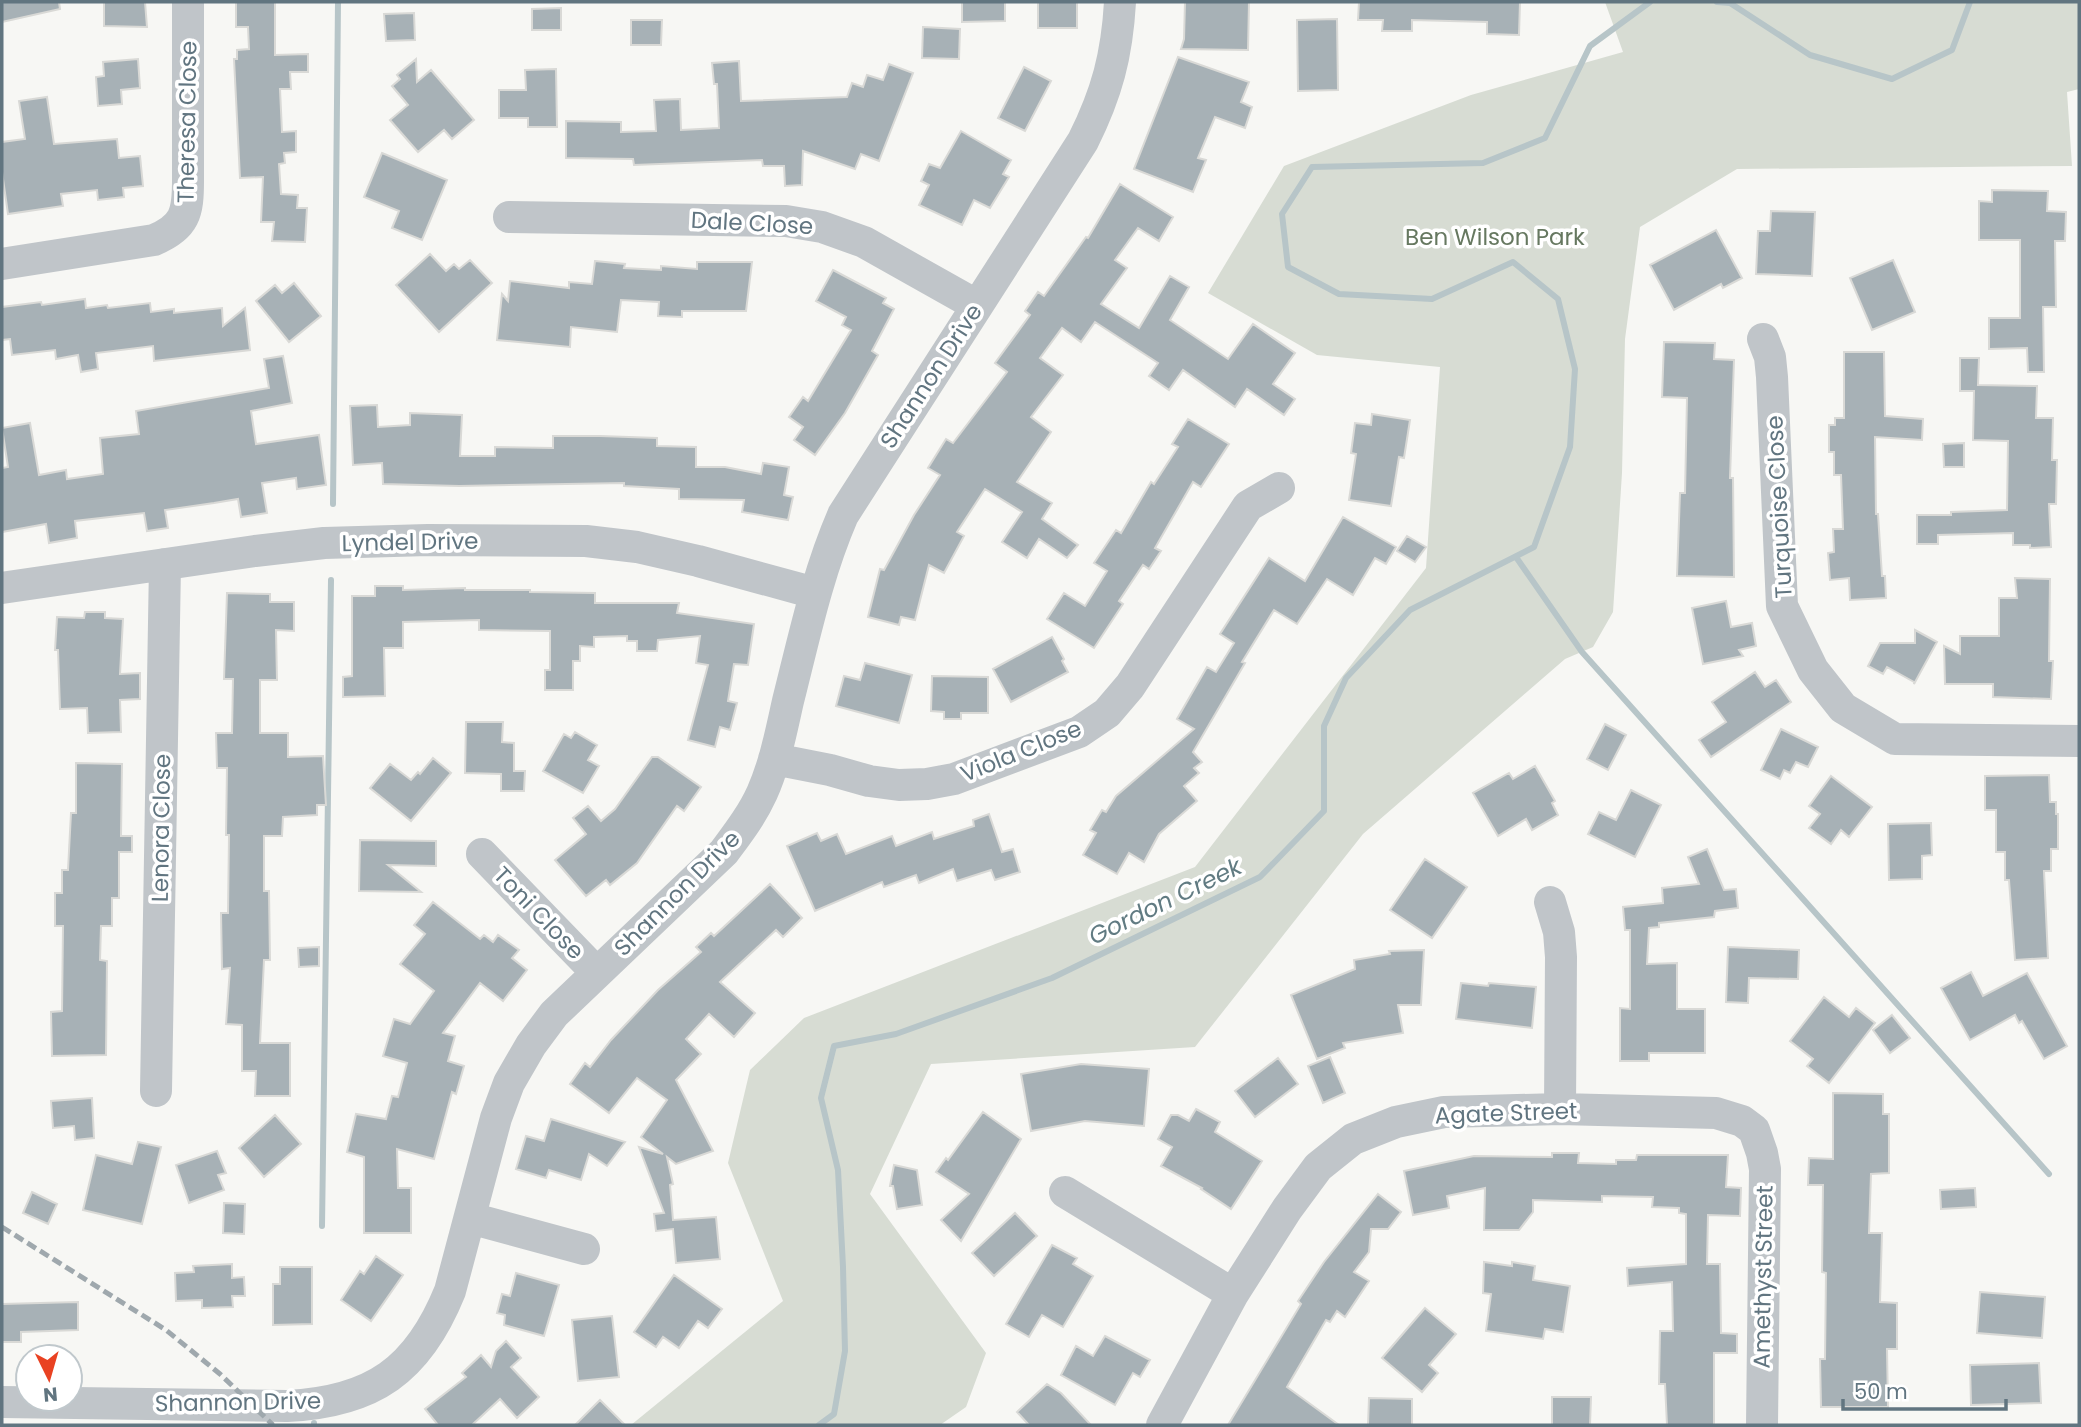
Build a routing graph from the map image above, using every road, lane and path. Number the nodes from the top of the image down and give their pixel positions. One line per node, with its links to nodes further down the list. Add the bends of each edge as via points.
1 (188, 2): 4 (street, Theresa Close, via 188,201 183,219 170,234 154,240)
2 (1120, 2): 5 (street, Shannon Drive, via 1118,39 1100,107 1083,141)
3 (509, 217): 5 (street, Dale Close, via 786,220 864,242)
4 (2, 264)
5 (976, 305): 10 (street, Shannon Drive, via 843,515)
6 (1763, 339): 11 (street, Turquoise Close, via 1772,377 1782,606 1813,670 1843,708 1895,739)
7 (1279, 488): 12 (street, Viola Close, via 1248,506 1130,686 1107,713 1079,732 954,779 927,784 869,781)
8 (165, 564): 9 (street, Lyndel Drive); 10 (street, Lyndel Drive, via 324,543 586,541 649,550); 16 (street, Lenora Close)
9 (2, 588)
10 (815, 593): 12 (street, Shannon Drive)
11 (2079, 741)
12 (774, 759): 15 (street, Shannon Drive, via 746,823 724,852)
13 (482, 854): 15 (street, Toni Close)
14 (1550, 902): 17 (street, via 1562,957)
15 (597, 973): 20 (street, Shannon Drive, via 554,1014 509,1083)
16 (156, 1091)
17 (1560, 1109): 18 (street, Agate Street, via 1716,1113); 22 (street, Agate Street, via 1444,1112 1396,1122 1353,1139 1318,1167)
18 (1754, 1130): 26 (street, Amethyst Street, via 1765,1169)
19 (1065, 1192): 22 (street)
20 (470, 1218): 21 (street); 24 (street, Shannon Drive, via 439,1317 413,1356 378,1383 343,1399 304,1405)
21 (584, 1250)
22 (1233, 1294): 25 (street, Agate Street)
23 (2, 1402): 24 (street, Shannon Drive)
24 (126, 1414)
25 (1162, 1425)
26 (1762, 1425)

